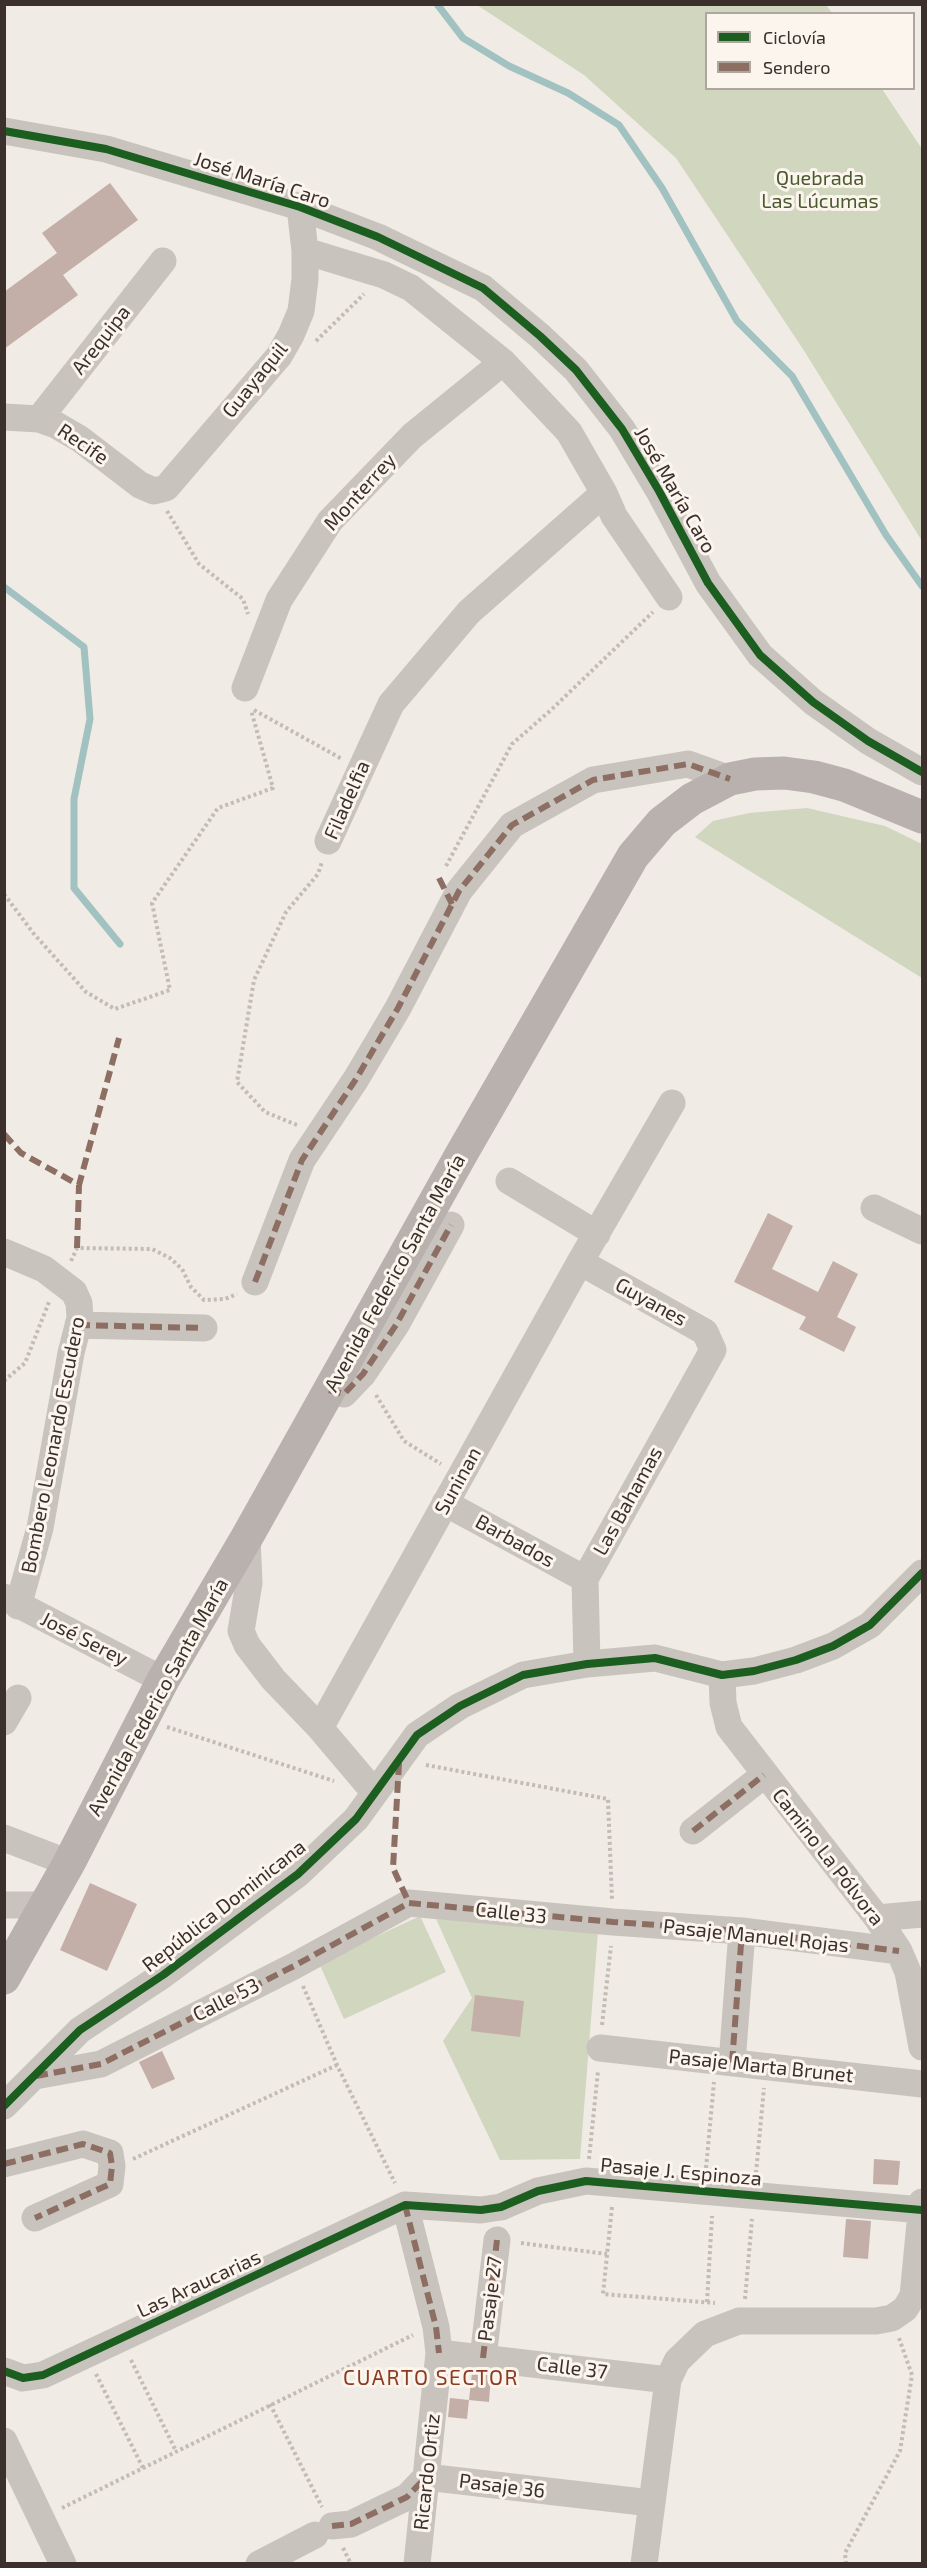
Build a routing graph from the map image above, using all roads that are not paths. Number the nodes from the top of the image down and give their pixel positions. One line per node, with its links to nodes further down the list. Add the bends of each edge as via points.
1 (4, 131): 2 (street, José María Caro, via 106,149)
2 (300, 207): 3 (street, Guayaquil); 12 (street, José María Caro, via 389,242 483,288 540,336 576,370 622,429 708,584 760,655 813,702 868,741)
3 (305, 251): 5 (street, via 384,275 411,288); 8 (street, Guayaquil, via 301,311 279,356 165,488)
4 (163, 261): 7 (street, Arequipa)
5 (503, 362): 9 (street, via 569,432); 11 (street, Monterrey, via 412,436 330,521 279,600)
6 (4, 417): 7 (street, Recife)
7 (39, 419): 8 (street, Recife, via 80,439 140,485)
8 (154, 491)
9 (604, 493): 10 (street, via 614,516); 15 (street, Filadelfia, via 470,612 391,704)
10 (669, 597)
11 (245, 688)
12 (922, 772)
13 (730, 779): 14 (main road, Avenida Federico Santa María, via 784,773 814,777); 24 (street, via 688,764 594,780 512,825 459,891 398,1008 302,1160); 28 (main road, Avenida Federico Santa María, via 670,816 633,855)
14 (922, 817)
15 (328, 841)
16 (672, 1103): 21 (street, Suninan)
17 (509, 1181): 21 (street)
18 (874, 1208): 20 (street)
19 (451, 1225): 28 (street, via 396,1325 363,1374 344,1394)
20 (922, 1231)
21 (597, 1234): 23 (street, Suninan)
22 (4, 1252): 25 (street, Bombero Leonardo Escudero, via 44,1269 74,1292 79,1303)
23 (580, 1262): 27 (street, Guyanes, via 705,1332); 29 (street, Suninan)
24 (255, 1282)
25 (78, 1325): 26 (street); 33 (street, Bombero Leonardo Escudero, via 40,1528)
26 (204, 1328)
27 (712, 1350): 32 (street, Las Bahamas)
28 (329, 1390): 30 (main road, Avenida Federico Santa María)
29 (445, 1503): 32 (street, Barbados); 39 (street, Suninan)
30 (247, 1537): 36 (main road, Avenida Federico Santa María); 39 (street, via 249,1583 241,1631 273,1679)
31 (922, 1573): 35 (street, via 870,1625 833,1646 754,1671)
32 (585, 1579): 34 (street, Las Bahamas)
33 (11, 1602): 36 (street, José Serey)
34 (587, 1664): 35 (street, República Dominicana, via 655,1658); 41 (street, República Dominicana, via 523,1675 460,1706 417,1735)
35 (722, 1675): 40 (street, Camino La Pólvora, via 729,1727)
36 (163, 1680): 44 (main road, Avenida Federico Santa María)
37 (18, 1698): 38 (street)
38 (4, 1722)
39 (320, 1728): 41 (street)
40 (764, 1775): 42 (street); 49 (street, Camino La Pólvora)
41 (375, 1793): 57 (street, República Dominicana, via 356,1819 298,1874 163,1975 80,2030)
42 (693, 1831)
43 (4, 1838): 44 (street)
44 (69, 1863): 47 (main road, Avenida Federico Santa María)
45 (410, 1903): 50 (street, Calle 33); 57 (street, Calle 53, via 101,2064)
46 (4, 1905): 47 (street)
47 (46, 1905): 53 (main road, Avenida Federico Santa María)
48 (922, 1914): 49 (street)
49 (877, 1918): 52 (street, Camino La Pólvora)
50 (613, 1922): 51 (street, Pasaje Manuel Rojas)
51 (742, 1931): 52 (street, Pasaje Manuel Rojas); 56 (street)
52 (899, 1951): 55 (street, Camino La Pólvora, via 908,1972)
53 (4, 1978)
54 (600, 2048): 56 (street, Pasaje Marta Brunet)
55 (922, 2048)
56 (724, 2062): 58 (street, Pasaje Marta Brunet)
57 (35, 2076): 59 (street, República Dominicana)
58 (922, 2084)
59 (4, 2106)
60 (4, 2164): 64 (street, via 83,2144 110,2153 110,2184)
61 (922, 2202): 63 (street)
62 (405, 2205): 63 (street, Pasaje J. Espinoza, via 481,2210 501,2207 538,2191 586,2181); 66 (street, Ricardo Ortiz); 68 (street, Las Araucarias, via 43,2375 23,2378)
63 (922, 2210): 69 (street, via 913,2296 906,2309 892,2318 876,2321 739,2321 705,2334 687,2348)
64 (35, 2218)
65 (497, 2240): 67 (street, Pasaje 27)
66 (440, 2354): 67 (street, Calle 37); 71 (street, Ricardo Ortiz)
67 (483, 2358): 69 (street, Calle 37)
68 (4, 2371)
69 (668, 2379): 72 (street)
70 (4, 2441): 73 (street)
71 (426, 2477): 72 (street, Pasaje 36); 74 (street, via 407,2497 351,2524 323,2530); 75 (street, Ricardo Ortiz)
72 (651, 2503): 76 (street)
73 (63, 2564)
74 (258, 2564)
75 (417, 2564)
76 (644, 2564)

